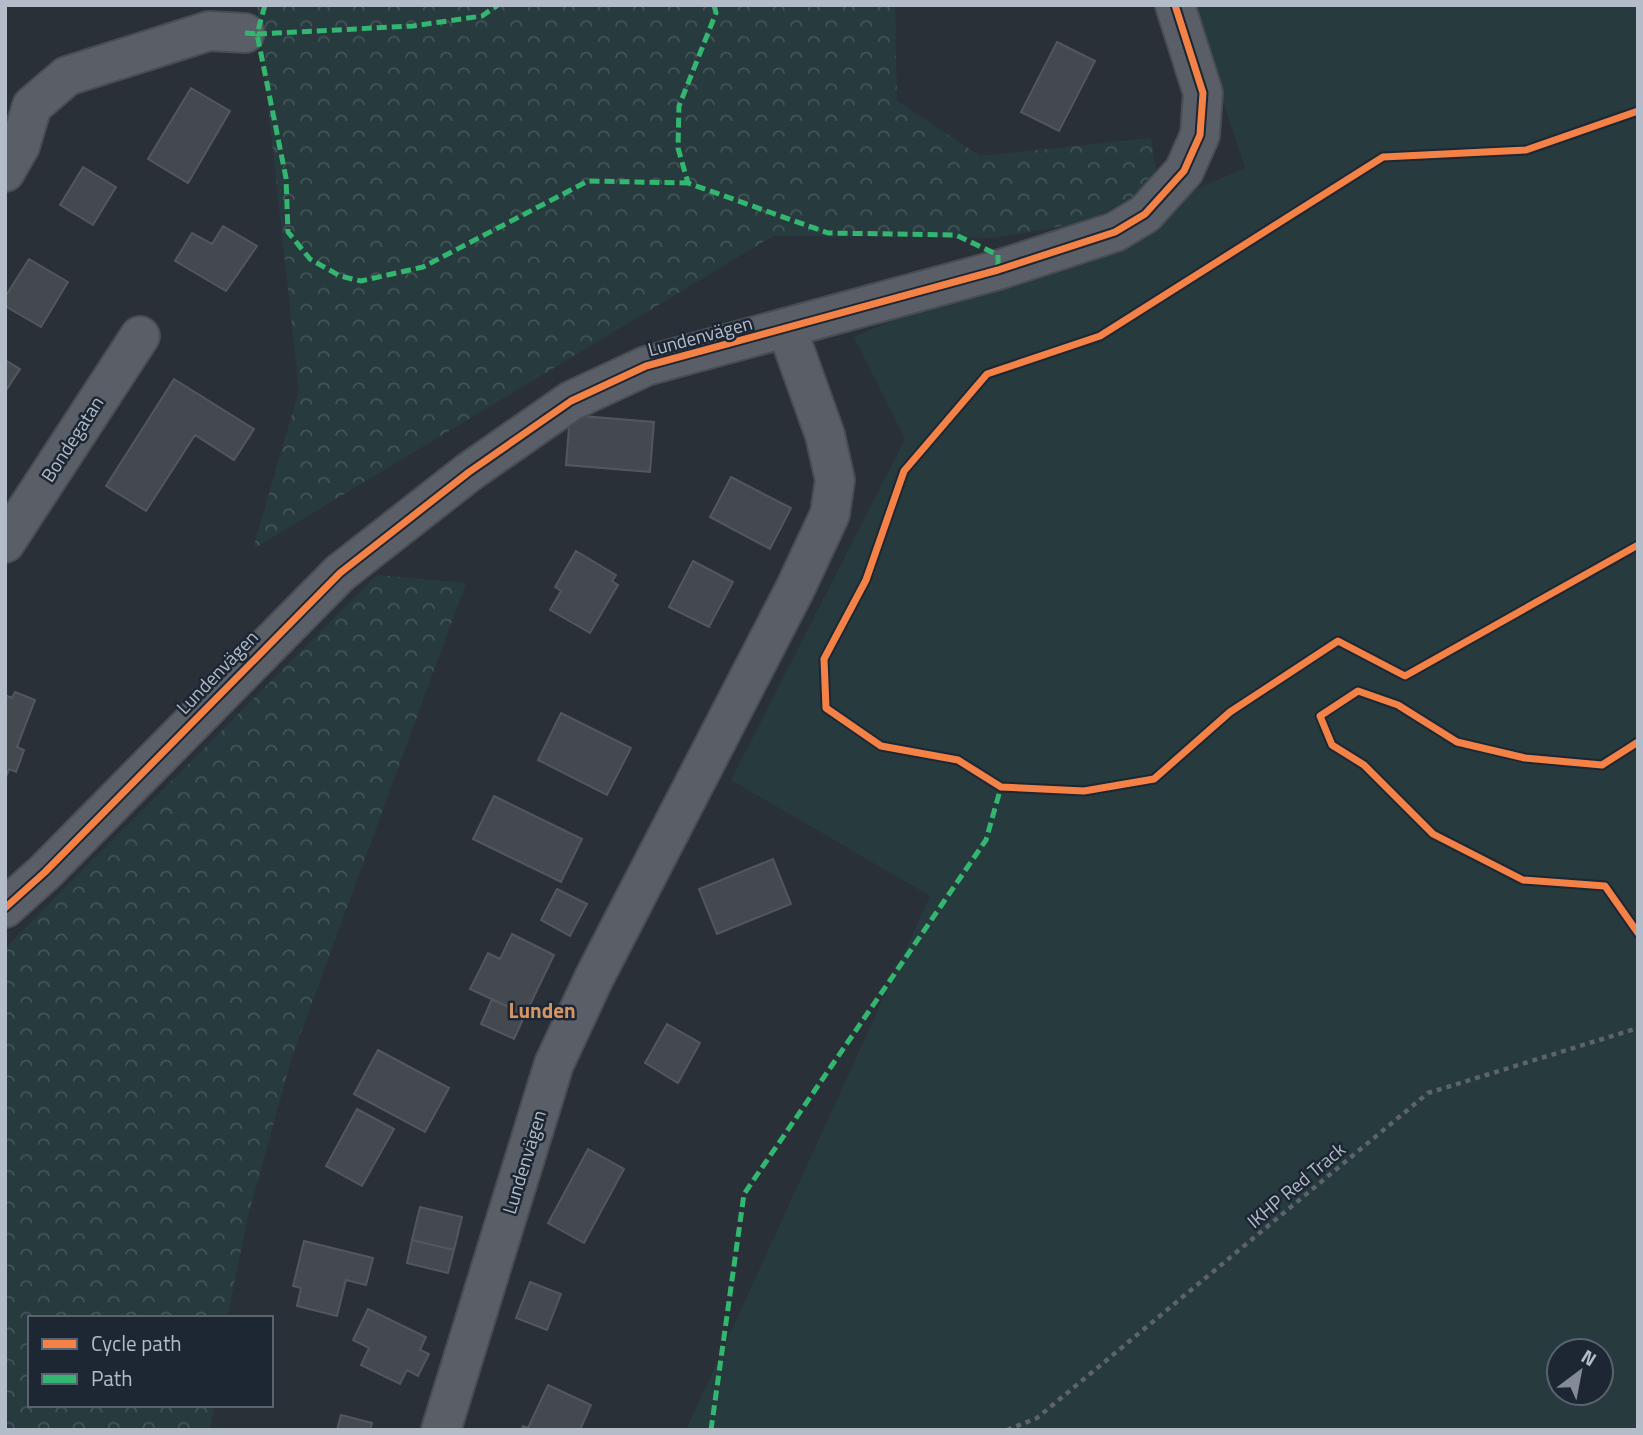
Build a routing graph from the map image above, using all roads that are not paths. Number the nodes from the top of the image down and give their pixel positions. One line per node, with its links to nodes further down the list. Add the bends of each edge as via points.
1 (1175, 5): 5 (street, Lundenvägen, via 1203,93 1200,135 1184,171 1144,214 1115,232 998,270)
2 (245, 33): 3 (street, via 209,31 67,76)
3 (19, 104): 4 (street, via 20,146)
4 (5, 172)
5 (787, 329): 8 (street, Lundenvägen, via 646,366 571,401 469,472 340,573 45,873); 9 (street, Lundenvägen, via 825,435 835,480 830,514 554,1063)
6 (140, 337): 7 (street, Bondegatan)
7 (5, 543)
8 (5, 908)
9 (441, 1430)

